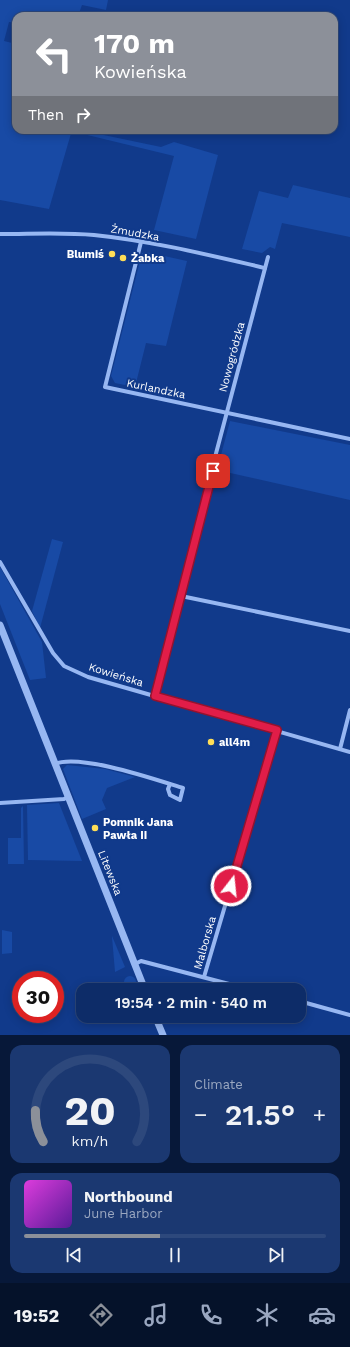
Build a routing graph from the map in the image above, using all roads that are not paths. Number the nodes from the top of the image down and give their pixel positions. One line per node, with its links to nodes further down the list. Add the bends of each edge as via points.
1 (0, 234): 2 (street, Żmudzka, via 67,233)
2 (141, 242): 4 (street, Żmudzka); 5 (street, Kurlandzka, via 105,388)
3 (268, 257): 4 (street, Nowogródzka)
4 (265, 268): 5 (street, Nowogródzka)
5 (226, 414): 6 (street, Kurlandzka); 7 (street, Nowogródzka)
6 (350, 439)
7 (214, 461)
8 (213, 471): 10 (street)
9 (0, 562): 13 (street, Kowieńska, via 53,654 62,664 88,677)
10 (180, 596): 12 (street); 13 (street)
11 (0, 625): 18 (street, Litewska)
12 (350, 630)
13 (155, 696): 15 (street, Kowieńska)
14 (350, 710): 16 (street)
15 (277, 730): 16 (street, Kowieńska); 23 (street, Malborska)
16 (340, 749): 17 (street, Kowieńska)
17 (350, 752)
18 (54, 764): 19 (street, via 63,761 106,766); 20 (street, Litewska)
19 (170, 784)
20 (68, 797): 21 (street); 22 (street, Litewska)
21 (0, 803)
22 (135, 964): 23 (street, via 141,962); 24 (street, Litewska)
23 (204, 977): 25 (street)
24 (142, 983)
25 (226, 983)
26 (306, 1003): 27 (street)
27 (350, 1015)
28 (158, 1023): 29 (street)
29 (163, 1035)

